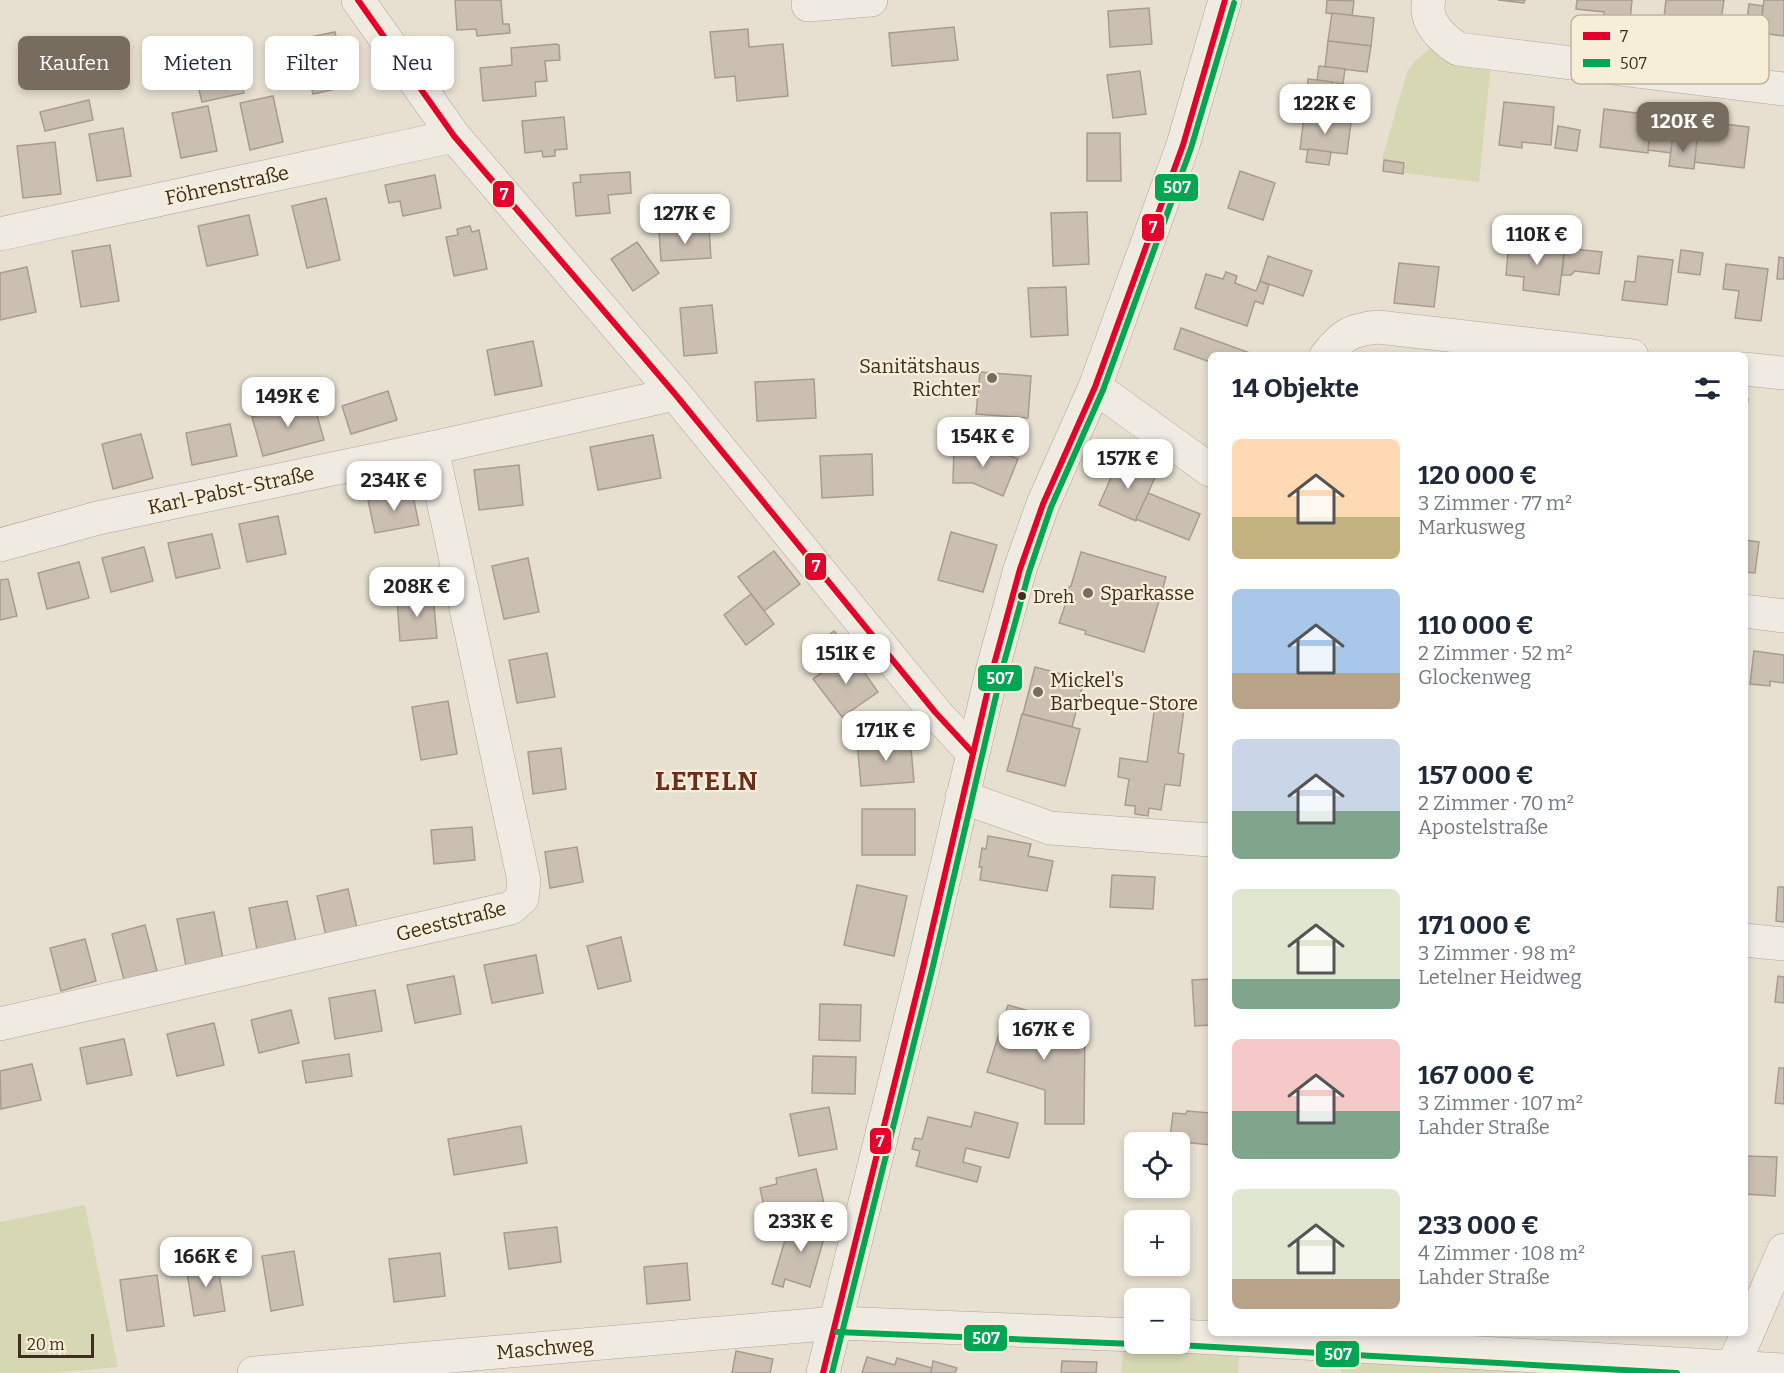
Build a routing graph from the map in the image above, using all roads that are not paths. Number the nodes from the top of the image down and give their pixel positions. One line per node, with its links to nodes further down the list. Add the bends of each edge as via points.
1 (358, 0): 9 (street)
2 (871, 0): 5 (street)
3 (1226, 0): 15 (street, via 1183,146)
4 (1429, 0): 6 (street, via 1429,21 1458,49)
5 (808, 5)
6 (1571, 63)
7 (1743, 84): 8 (street)
8 (1784, 89)
9 (454, 136): 10 (street, Föhrenstraße); 16 (street)
10 (0, 234)
11 (1329, 352): 12 (street, via 1340,338 1356,329 1378,327)
12 (1597, 352)
13 (1748, 369): 14 (street)
14 (1784, 373)
15 (1095, 387): 18 (street); 22 (street, via 1043,504 1020,569)
16 (675, 394): 17 (street, Karl-Pabst-Straße); 22 (street)
17 (432, 448): 19 (street, Karl-Pabst-Straße, via 98,518); 27 (street, Geeststraße, via 524,881 522,897 512,908)
18 (1208, 469)
19 (0, 545)
20 (1748, 612): 21 (street)
21 (1784, 616)
22 (972, 752): 23 (street)
23 (962, 798): 24 (street, via 1050,828); 29 (street)
24 (1208, 840)
25 (1748, 940): 26 (street)
26 (1784, 944)
27 (0, 1024)
28 (1784, 1250): 30 (street)
29 (837, 1323): 31 (street, Maschweg); 37 (street, Maschweg); 38 (street)
30 (1748, 1332)
31 (1124, 1335)
32 (1190, 1336): 33 (street)
33 (1262, 1336): 35 (street)
34 (1746, 1336): 35 (street)
35 (1731, 1370): 36 (street)
36 (1784, 1370)
37 (254, 1373)
38 (823, 1373)

